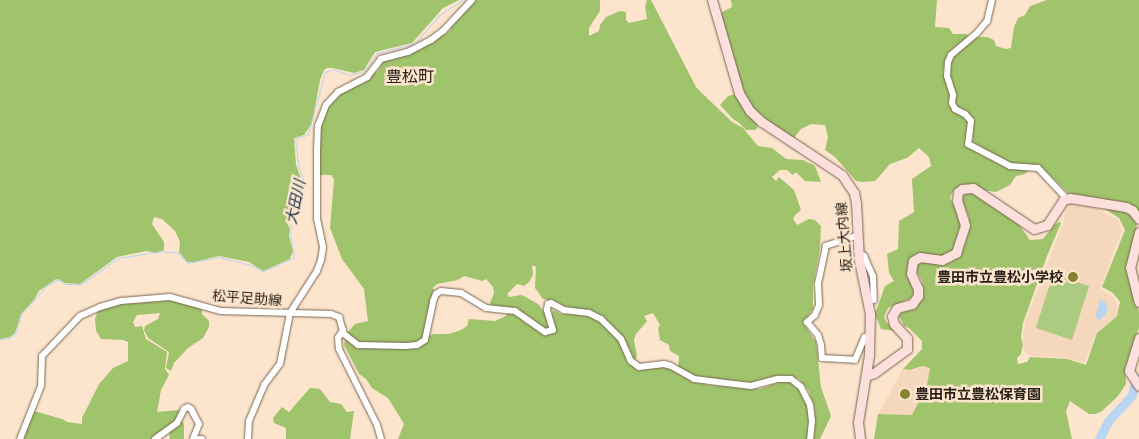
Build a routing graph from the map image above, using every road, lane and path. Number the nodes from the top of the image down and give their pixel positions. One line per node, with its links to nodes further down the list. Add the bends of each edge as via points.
1 (472, 0): 11 (street, via 431,40 408,52 381,59 367,77 338,92 326,105 318,126 317,151 317,218 323,254 317,271)
2 (712, 0): 7 (main road, 坂上大内線, via 744,102 762,122 847,181 856,204)
3 (992, 0): 4 (street, via 987,21 951,55 948,62 952,103 955,110 965,114 970,121 968,144 1010,166 1038,168)
4 (1066, 198): 5 (main road, via 1126,207); 15 (main road, via 1047,225 1034,229 973,188 958,192 956,201 965,225 956,253 942,260 920,257 913,261 911,272 918,296 912,304 897,308 892,316 894,324 907,338 907,349)
5 (1139, 219)
6 (1139, 232): 10 (main road, via 1130,267)
7 (856, 236): 8 (main road, 坂上大内線); 13 (street, via 826,246 818,284 819,305 807,322 818,334 822,358 855,360 865,337)
8 (857, 251): 9 (street, via 864,256 873,276); 13 (main road, 坂上大内線, via 868,304)
9 (874, 300)
10 (1139, 302)
11 (290, 313): 12 (street, 松平足助線, via 334,315 339,317); 17 (street, 松平足助線, via 213,311 170,297 121,301 80,316 42,356 42,386); 20 (street, via 280,364 264,385 249,421)
12 (343, 330): 21 (street, via 338,338 339,349); 22 (street, via 358,346 416,345 425,340 433,301 441,291 461,293 486,308 515,311 550,332 553,330 546,310 551,303 564,310 589,313 600,319 621,339 631,361 639,367 664,364 694,379 751,386 778,378 795,382 807,394 812,410)
13 (870, 335): 15 (main road, 坂上大内線)
14 (1139, 338): 16 (main road, via 1129,365 1132,378)
15 (866, 376): 23 (main road, 坂上大内線, via 858,422)
16 (1139, 386)
17 (20, 439)
18 (155, 439): 19 (street, via 177,423 188,407 198,424)
19 (193, 439)
20 (248, 439)
21 (381, 439)
22 (810, 439)
23 (860, 439)

